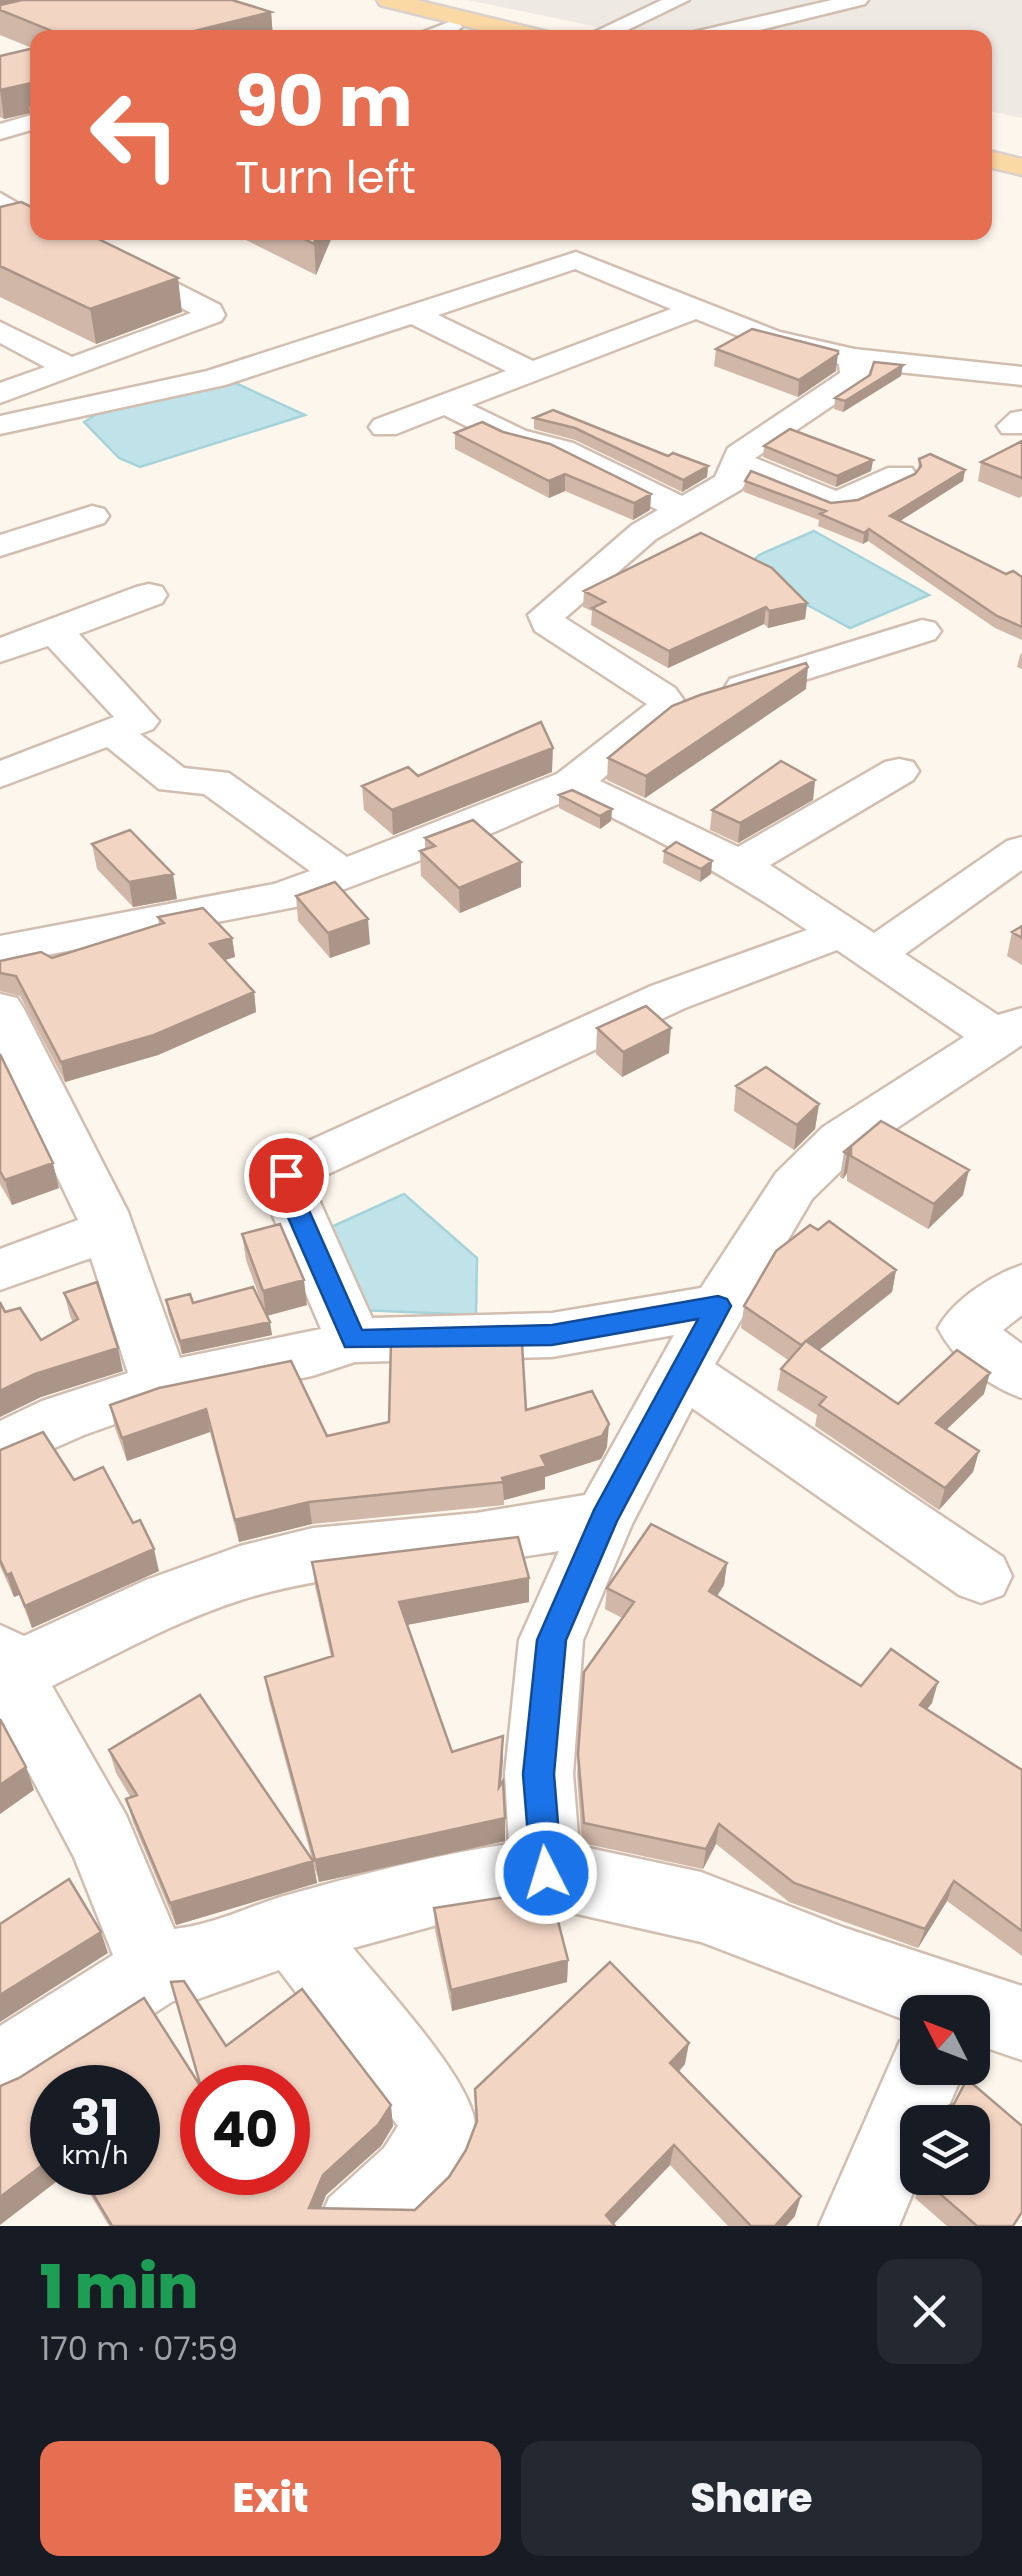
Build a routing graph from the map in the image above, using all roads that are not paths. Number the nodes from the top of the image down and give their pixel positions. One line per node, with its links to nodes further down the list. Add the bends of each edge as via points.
1 (388, 0): 8 (main road)
2 (679, 0): 9 (street)
3 (858, 0): 10 (street)
4 (362, 4): 5 (main road)
5 (452, 27): 6 (street); 7 (main road)
6 (442, 30)
7 (464, 30)
8 (511, 30)
9 (610, 30)
10 (732, 30)
11 (30, 123): 12 (street)
12 (0, 132)
13 (992, 145): 14 (main road)
14 (1022, 152)
15 (992, 160): 16 (main road)
16 (1022, 167)
17 (0, 201): 18 (street)
18 (30, 219)
19 (30, 227): 20 (street)
20 (0, 231)
21 (68, 240): 28 (street, via 211,313)
22 (694, 310): 23 (street, via 576,260); 27 (street, via 771,339); 29 (street)
23 (413, 314): 29 (street); 33 (street, via 198,384)
24 (0, 331): 25 (street)
25 (30, 346): 26 (street); 28 (street)
26 (0, 356)
27 (854, 358): 30 (street); 35 (street, via 855,377 770,431)
28 (70, 368): 31 (street)
29 (531, 371): 32 (street)
30 (1022, 376)
31 (0, 394)
32 (446, 404): 34 (street); 37 (street)
33 (0, 425)
34 (385, 426)
35 (739, 463): 36 (street, via 831,501); 37 (street, via 730,482)
36 (900, 475)
37 (685, 510): 44 (street, via 644,532 546,620 662,696)
38 (92, 516): 39 (street)
39 (0, 546)
40 (149, 595): 41 (street)
41 (54, 630): 43 (street); 45 (street, via 139,721)
42 (922, 631): 44 (street)
43 (0, 651)
44 (694, 703): 48 (street)
45 (112, 732): 47 (street); 51 (street, via 174,780 214,782)
46 (899, 771): 50 (street)
47 (0, 774)
48 (572, 783): 50 (street); 51 (street)
49 (1022, 850): 52 (street)
50 (739, 864): 52 (street)
51 (342, 874): 53 (street, via 248,905)
52 (857, 944): 55 (street); 60 (street, via 668,996 289,1171 284,1181)
53 (0, 950)
54 (0, 1009): 56 (street)
55 (1010, 1030): 59 (street, via 841,1140 794,1186)
56 (109, 1230): 57 (street); 63 (street)
57 (0, 1270)
58 (1022, 1286): 62 (street, via 966,1328)
59 (718, 1306): 60 (street, via 552,1335); 61 (street)
60 (354, 1340): 63 (street)
61 (683, 1372): 65 (street); 66 (street)
62 (1022, 1375)
63 (161, 1384): 64 (street)
64 (0, 1448)
65 (604, 1518): 67 (street, via 476,1540 313,1554 168,1599); 68 (street, via 552,1640 538,1774)
66 (981, 1576)
67 (4, 1669): 70 (street, via 101,1838 149,1955)
68 (546, 1873): 69 (street, via 441,1889); 71 (street, via 701,1907)
69 (293, 1930): 70 (street, via 198,1963); 74 (street, via 439,2124 425,2157)
70 (162, 1966): 72 (street)
71 (900, 1998)
72 (0, 2069)
73 (933, 2085): 75 (street)
74 (357, 2226)
75 (859, 2226)

